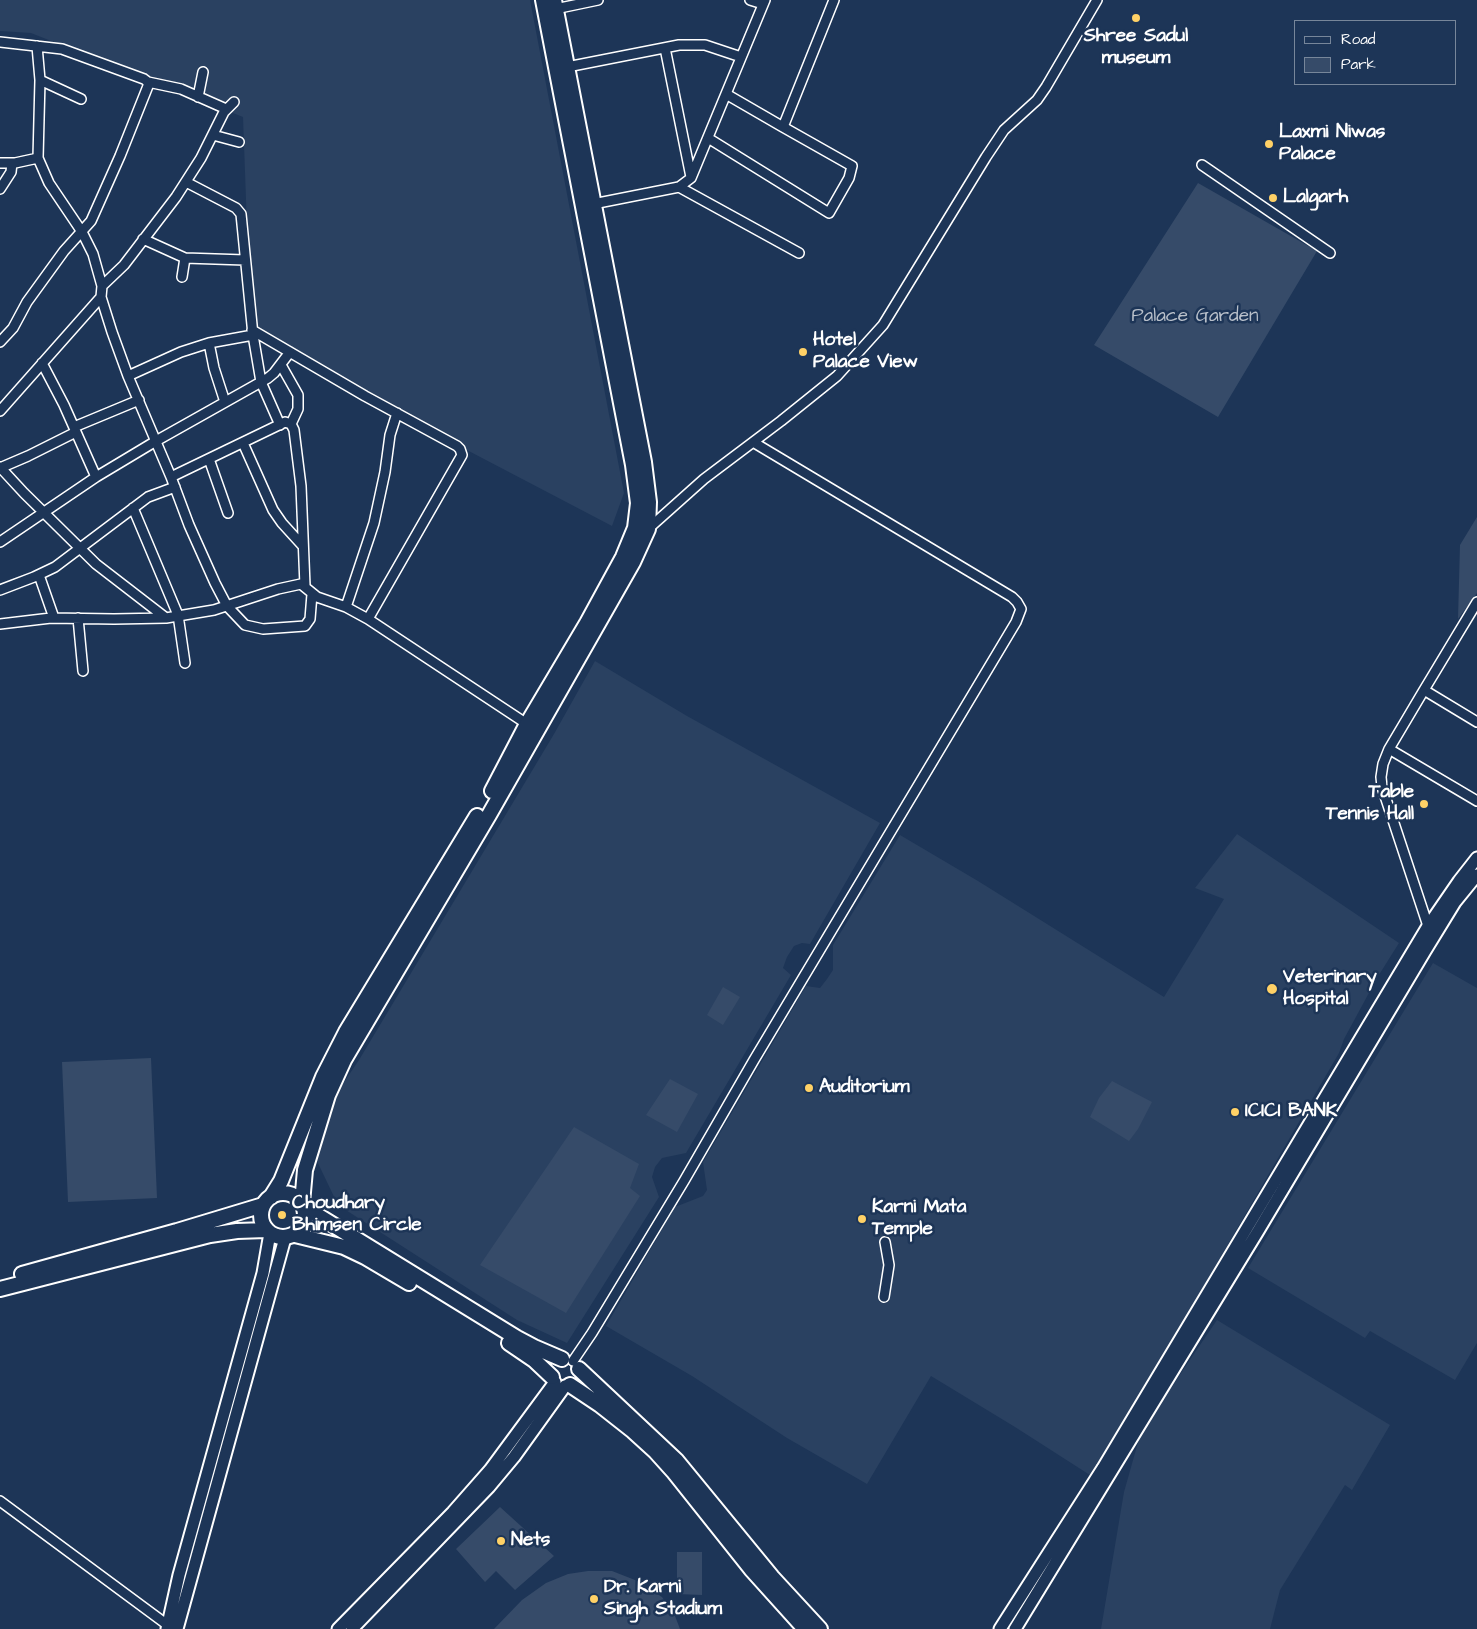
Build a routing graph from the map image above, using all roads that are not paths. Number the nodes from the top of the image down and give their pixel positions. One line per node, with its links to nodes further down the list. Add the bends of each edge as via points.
1 (543, 0): 90 (main road, via 638,503 635,528 622,557)
2 (598, 0): 7 (street)
3 (750, 0): 6 (street)
4 (834, 0): 21 (street)
5 (1097, 0): 59 (street, via 1037,100 1004,130 986,157 882,324 837,376)
6 (764, 2): 11 (street)
7 (554, 5): 12 (main road)
8 (1, 43): 9 (street)
9 (37, 46): 14 (street); 15 (street, via 62,49)
10 (665, 48): 11 (street, via 705,45); 12 (street); 29 (street)
11 (741, 57): 16 (street)
12 (567, 67): 33 (main road)
13 (203, 72): 17 (street)
14 (40, 80): 18 (street); 25 (street)
15 (148, 82): 17 (street, via 174,86); 34 (street, via 120,156 91,220)
16 (726, 94): 21 (street); 23 (street)
17 (198, 97): 20 (street, via 224,108)
18 (81, 99)
19 (234, 102): 20 (street)
20 (224, 112): 22 (street)
21 (783, 127): 23 (street, via 852,166 830,213)
22 (213, 135): 24 (street); 30 (street)
23 (708, 138): 29 (street)
24 (239, 142)
25 (38, 158): 27 (street); 34 (street, via 49,183)
26 (0, 163): 27 (street)
27 (12, 163): 32 (street)
28 (1202, 165): 37 (street)
29 (691, 178): 31 (street)
30 (186, 182): 35 (street); 39 (street, via 239,210)
31 (678, 186): 33 (street); 36 (street)
32 (0, 190)
33 (594, 204): 69 (main road, via 644,462 649,502)
34 (82, 232): 41 (street, via 93,254); 44 (street)
35 (143, 239): 38 (street); 41 (street, via 124,265)
36 (799, 253)
37 (1330, 253)
38 (185, 258): 39 (street); 40 (street)
39 (245, 260): 43 (street)
40 (182, 277)
41 (102, 286): 42 (street)
42 (101, 297): 47 (street); 49 (street)
43 (252, 332): 45 (street); 46 (street); 50 (street)
44 (0, 342)
45 (209, 343): 49 (street); 52 (street)
46 (290, 352): 48 (street); 54 (street)
47 (42, 363): 53 (street); 57 (street)
48 (281, 365): 50 (street); 55 (street, via 298,395 298,409)
49 (128, 376): 51 (street)
50 (261, 382): 52 (street); 56 (street)
51 (138, 400): 57 (street); 58 (street)
52 (225, 402): 58 (street)
53 (0, 411)
54 (398, 413): 79 (street, via 390,435 374,523); 84 (street, via 457,446 462,455)
55 (291, 424): 56 (street, via 285,422); 71 (street, via 301,486)
56 (280, 425): 60 (street)
57 (75, 429): 62 (street, via 28,456); 63 (street)
58 (156, 441): 63 (street); 64 (street)
59 (753, 442): 69 (street, via 704,479); 104 (street, via 1012,597 1021,609 684,1181)
60 (243, 443): 61 (street); 71 (street, via 274,510)
61 (208, 459): 64 (street); 68 (street)
62 (0, 467): 67 (street)
63 (96, 477): 67 (street)
64 (171, 477): 65 (street)
65 (174, 487): 66 (street, via 148,497); 78 (street)
66 (133, 508): 72 (street); 80 (street)
67 (44, 512): 70 (street); 72 (street)
68 (228, 513)
69 (648, 529): 97 (main road, via 633,562 489,815 344,1060 328,1095 306,1170)
70 (0, 542)
71 (302, 544): 74 (street)
72 (80, 548): 73 (street); 83 (street)
73 (39, 575): 75 (street); 81 (street)
74 (305, 586): 76 (street); 78 (street, via 297,584)
75 (0, 590)
76 (312, 594): 78 (street, via 310,619 305,626 298,628 263,629 245,625); 79 (street)
77 (1477, 602): 88 (street)
78 (227, 606): 80 (street)
79 (346, 607): 84 (street)
80 (178, 616): 83 (street); 86 (street)
81 (54, 618): 82 (street); 85 (street)
82 (78, 618): 83 (street); 87 (street)
83 (166, 618)
84 (368, 619): 90 (street)
85 (0, 624)
86 (185, 663)
87 (83, 670)
88 (1424, 690): 89 (street); 91 (street)
89 (1477, 722)
90 (527, 724): 96 (main road, via 488,798 346,1032 323,1076 284,1173)
91 (1389, 749): 92 (street); 94 (street, via 1383,764 1382,787)
92 (1477, 801)
93 (1475, 867): 94 (street); 95 (street)
94 (1428, 926): 95 (street); 112 (street, via 1103,1468)
95 (1433, 938): 113 (street)
96 (267, 1201): 97 (main road, via 285,1193); 98 (main road, via 261,1215); 101 (main road, via 168,1234)
97 (303, 1205): 99 (main road, via 306,1212 304,1224); 104 (main road, via 517,1338)
98 (268, 1232): 99 (main road, via 276,1237); 102 (main road, via 210,1234); 107 (street, via 263,1273 183,1559)
99 (290, 1236): 105 (main road, via 344,1247 365,1257 524,1353); 107 (street)
100 (885, 1242): 103 (street, via 889,1265)
101 (0, 1280)
102 (0, 1289)
103 (884, 1297)
104 (572, 1363): 105 (main road, via 579,1376 576,1382); 105 (main road, via 555,1362 551,1369); 111 (main road, via 676,1460 772,1577)
105 (560, 1383): 108 (street, via 453,1512); 109 (street, via 514,1457 489,1487); 110 (main road, via 600,1405 655,1451 751,1569)
106 (0, 1501): 107 (street)
107 (171, 1628)
108 (338, 1629)
109 (352, 1629)
110 (805, 1629)
111 (820, 1629)
112 (1000, 1629)
113 (1015, 1629)

